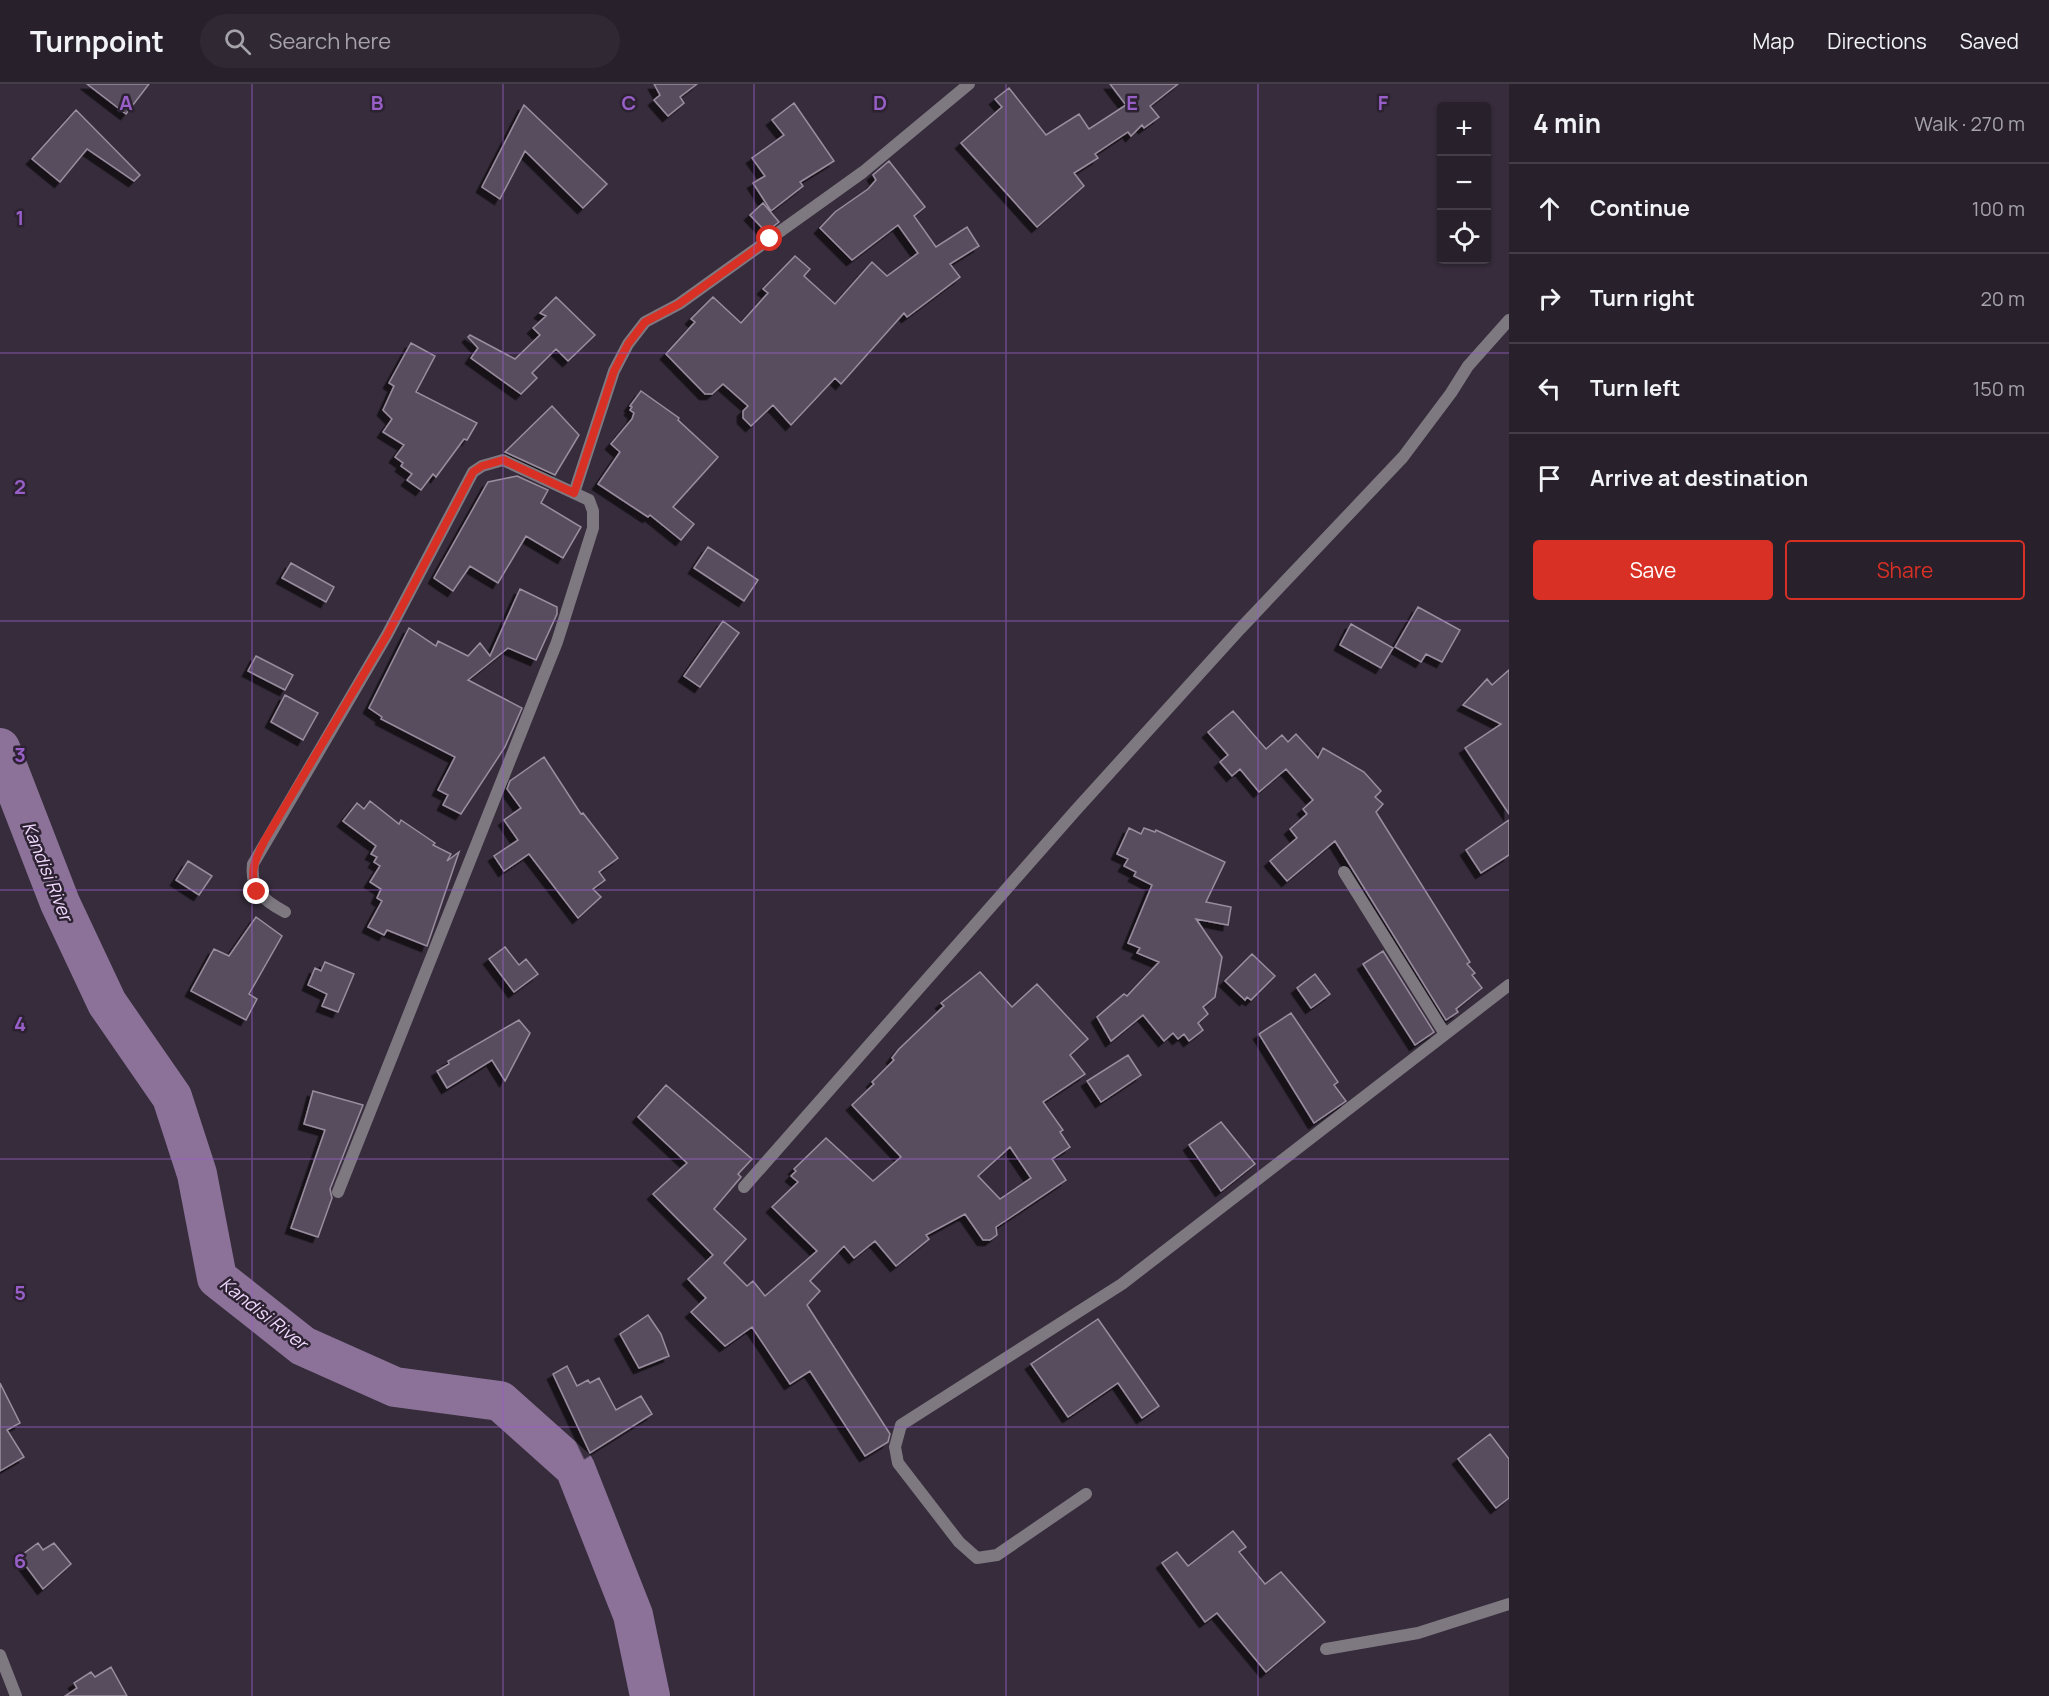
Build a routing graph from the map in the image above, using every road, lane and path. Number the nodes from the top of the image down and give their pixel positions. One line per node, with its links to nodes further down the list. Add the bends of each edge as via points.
1 (969, 84): 3 (street, via 863,172 679,304 645,322 614,371)
2 (1509, 320): 8 (street, via 1468,366 1403,457 1123,758)
3 (574, 493): 5 (street, via 503,460 473,472 387,635 254,864 252,874 257,892); 9 (street, via 589,500 594,511 593,528 557,642)
4 (1344, 872): 7 (street)
5 (285, 912)
6 (1509, 985): 7 (street)
7 (1445, 1034): 10 (street, via 1122,1284 901,1425 895,1447 898,1463 959,1542 977,1558 997,1556)
8 (744, 1187)
9 (338, 1192)
10 (1086, 1494)
11 (1509, 1604): 12 (street, via 1418,1633)
12 (1326, 1649)
13 (0, 1654): 14 (street)
14 (16, 1696)

